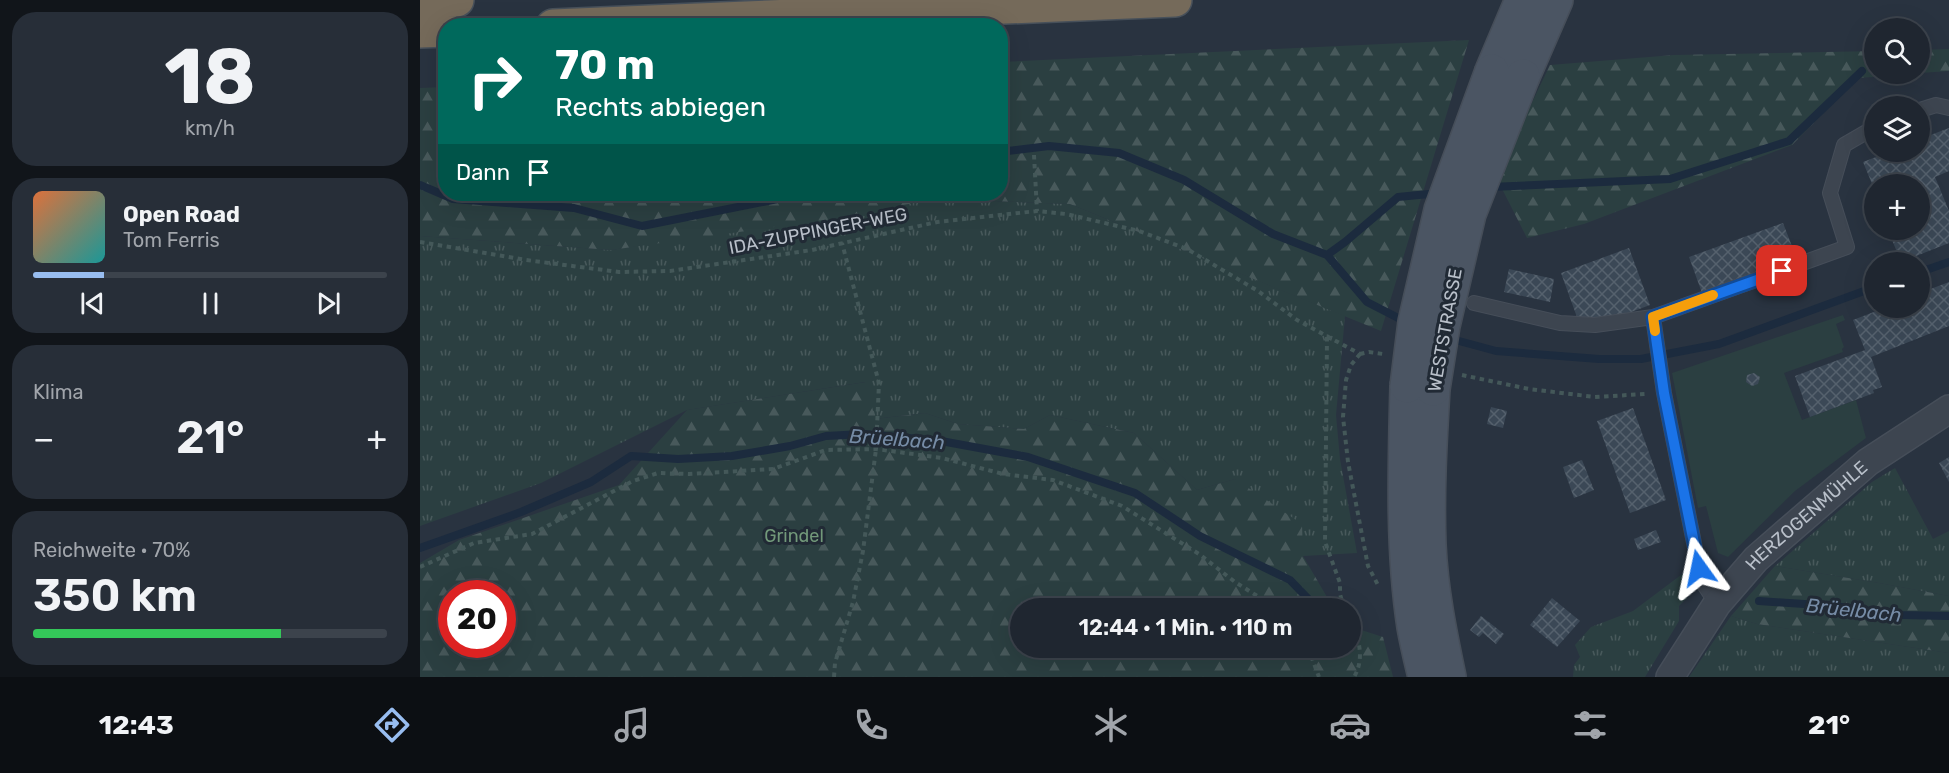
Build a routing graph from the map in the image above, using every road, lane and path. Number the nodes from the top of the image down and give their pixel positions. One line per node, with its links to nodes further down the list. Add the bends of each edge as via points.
1 (457, 0): 5 (highway)
2 (1175, 0): 6 (highway)
3 (1522, 0): 21 (main road, WESTSTRASSE, bridge, via 1441,210 1415,322)
4 (1556, 0): 21 (main road, WESTSTRASSE, bridge, via 1469,214)
5 (420, 1)
6 (744, 18)
7 (438, 30): 8 (highway)
8 (420, 31)
9 (1930, 107): 10 (lane)
10 (1949, 108)
11 (1864, 133): 17 (lane, via 1844,145 1830,193 1847,247)
12 (1034, 155): 13 (path)
13 (1037, 211): 15 (path, IDA-ZUPPINGER-WEG, via 937,222); 18 (path, IDA-ZUPPINGER-WEG, via 1139,231 1187,249)
14 (420, 242): 15 (path, IDA-ZUPPINGER-WEG, via 619,272 670,271)
15 (842, 243): 24 (path, via 879,383)
16 (1474, 303): 17 (lane, via 1560,323)
17 (1653, 321): 22 (lane)
18 (1327, 337): 19 (path, IDA-ZUPPINGER-WEG); 28 (path, via 1324,542 1340,583)
19 (1360, 354): 20 (path); 26 (path, via 1346,380 1343,417 1368,566)
20 (1389, 356)
21 (1431, 383): 22 (path, via 1595,397); 35 (main road, WESTSTRASSE, via 1405,462 1414,627); 36 (main road, WESTSTRASSE, via 1429,547 1437,619)
22 (1664, 387): 29 (lane, via 1699,568)
23 (1949, 409): 29 (street, HERZOGENMÜHLE, via 1868,462 1756,560)
24 (876, 447): 25 (path, via 826,450 773,469 658,473 633,481 532,534 474,543); 27 (path, via 1003,474 1053,480 1122,506); 32 (path, via 863,551)
25 (420, 567)
26 (1383, 595)
27 (1261, 598)
28 (1341, 598)
29 (1718, 604): 37 (street, HERZOGENMÜHLE)
30 (1312, 658): 33 (path)
31 (1360, 658): 34 (path)
32 (834, 677)
33 (1319, 677)
34 (1354, 677)
35 (1425, 677)
36 (1449, 677)
37 (1670, 677)

